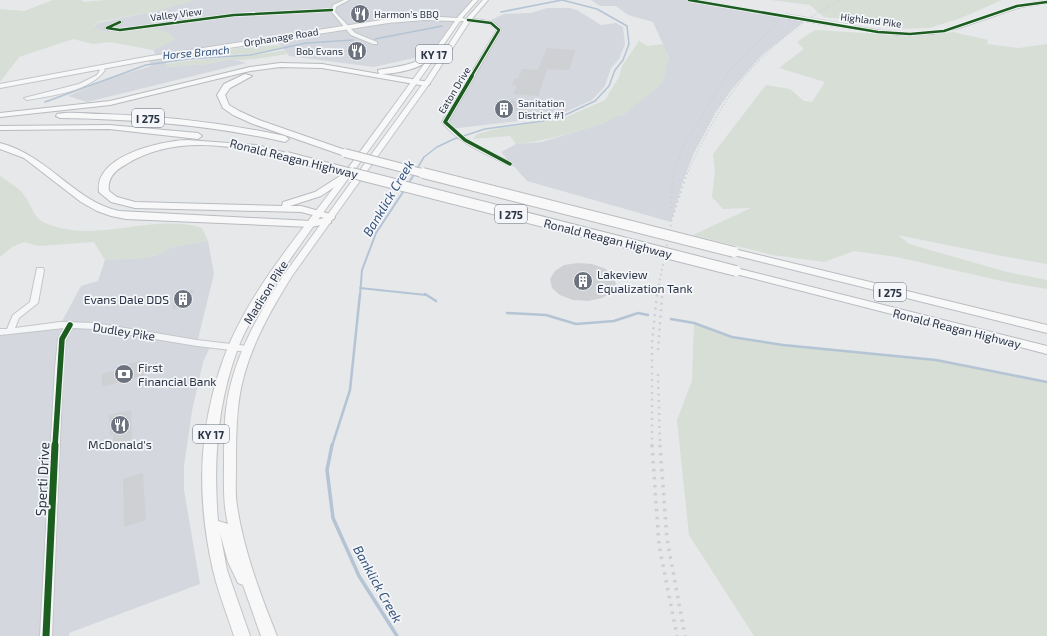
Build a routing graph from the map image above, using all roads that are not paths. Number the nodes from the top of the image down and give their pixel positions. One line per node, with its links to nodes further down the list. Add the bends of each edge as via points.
1 (347, 0): 6 (street, via 334,6)
2 (476, 0): 7 (main road, Madison Pike / KY 17)
3 (486, 0): 8 (main road, Madison Pike / KY 17)
4 (689, 0): 5 (street, Highland Pike, bridge, via 902,34 938,32 1017,6)
5 (1047, 2)
6 (332, 10): 9 (street, Valley View, via 234,16 120,30 107,28); 10 (street)
7 (458, 19): 8 (main road, Orphanage Road); 10 (main road, Orphanage Road, via 410,18); 12 (main road, Madison Pike / KY 17)
8 (468, 20): 16 (main road, Madison Pike / KY 17); 26 (street, Eaton Drive, via 493,24 499,30 445,122 450,129 472,144)
9 (120, 22)
10 (347, 27): 11 (street, via 353,34); 13 (main road, Orphanage Road)
11 (375, 43)
12 (435, 53): 14 (highway, via 421,63 403,69 383,72); 15 (main road, Madison Pike / KY 17)
13 (100, 67): 17 (main road, Orphanage Road); 19 (street, via 103,70 101,74 89,81 58,93)
14 (353, 71): 15 (highway); 20 (highway, via 305,64 268,66 110,103)
15 (415, 82): 16 (highway); 18 (main road, Madison Pike / KY 17)
16 (425, 84): 18 (highway); 30 (main road, Madison Pike / KY 17)
17 (0, 86)
18 (409, 89): 23 (highway, via 316,71 282,70 247,76 227,86 221,95 226,106 236,113); 27 (main road, Madison Pike / KY 17)
19 (28, 98)
20 (0, 115)
21 (0, 118): 23 (highway, Ronald Reagan Highway / I 275, via 144,118)
22 (0, 128): 25 (highway, Ronald Reagan Highway / I 275, via 78,126 152,130 219,139)
23 (297, 139): 34 (highway, Ronald Reagan Highway / I 275, bridge, via 734,252)
24 (0, 146): 31 (highway, via 38,162 96,207 109,213 126,216)
25 (264, 150): 28 (highway, via 194,142 160,146 123,160 108,172 103,182 106,193 130,204); 39 (highway, Ronald Reagan Highway / I 275, bridge)
26 (510, 164)
27 (346, 176): 28 (highway, via 329,188 303,200); 29 (main road, Madison Pike / KY 17)
28 (250, 208): 29 (highway, via 301,209)
29 (319, 213): 30 (highway); 31 (main road, Madison Pike / KY 17)
30 (328, 219): 31 (highway); 38 (main road, Madison Pike / KY 17, via 271,302)
31 (311, 224): 37 (main road, Madison Pike / KY 17, via 266,286)
32 (40, 270): 35 (street, via 34,302 16,317)
33 (70, 325): 35 (street, Dudley Pike); 37 (street, Dudley Pike, via 118,329); 42 (street, Sperti Drive, via 62,339 59,368)
34 (1047, 329)
35 (10, 330): 36 (street, Dudley Pike)
36 (0, 332)
37 (233, 348): 38 (street, Dudley Pike); 40 (main road, Madison Pike / KY 17, via 217,400 211,436 209,488)
38 (248, 349): 41 (main road, Madison Pike / KY 17, via 232,408 230,505 245,572)
39 (1047, 350)
40 (212, 524): 41 (main road, via 226,529 235,562); 43 (main road, Madison Pike / KY 17, via 220,570)
41 (258, 609): 44 (main road, Madison Pike / KY 17)
42 (46, 636)
43 (242, 636)
44 (269, 636)

